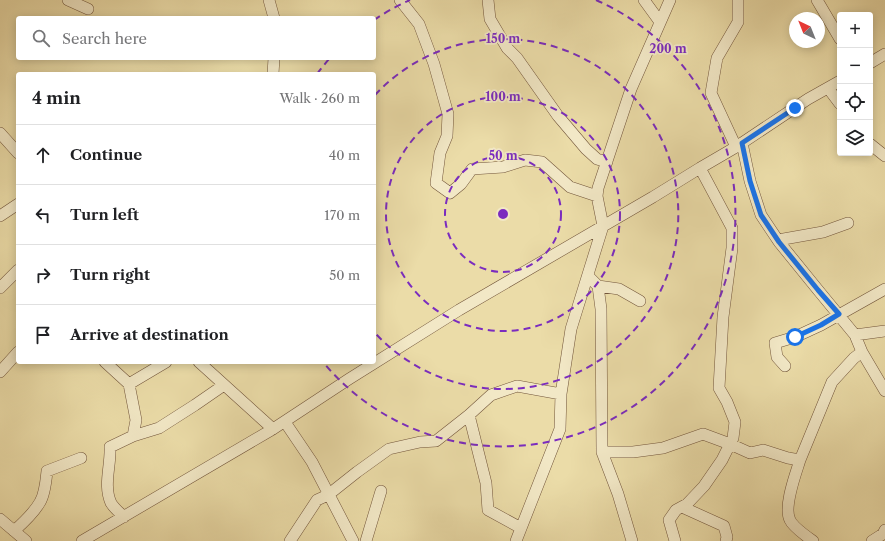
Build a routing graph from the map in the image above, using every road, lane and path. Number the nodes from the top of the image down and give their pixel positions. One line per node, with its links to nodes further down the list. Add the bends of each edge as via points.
1 (68, 0): 9 (street)
2 (268, 0): 10 (street)
3 (400, 0): 27 (street, via 419,24 434,64 448,114 447,136 440,153 436,183 450,193 461,184 472,169 503,167 525,160 542,162 570,187)
4 (488, 0): 25 (street, via 490,19 507,48 586,149 597,159)
5 (644, 0): 11 (street)
6 (670, 0): 11 (street)
7 (738, 0): 21 (street, via 738,22 717,58 711,93)
8 (817, 0): 12 (street)
9 (88, 9)
10 (273, 16)
11 (660, 22): 25 (street, via 631,90)
12 (837, 34)
13 (885, 54): 15 (street)
14 (274, 60): 16 (street)
15 (873, 61)
16 (273, 72)
17 (837, 83): 18 (street)
18 (828, 88): 19 (street); 21 (street)
19 (837, 100)
20 (0, 133): 23 (street)
21 (739, 145): 26 (street); 32 (street, via 761,215)
22 (873, 146): 24 (street)
23 (16, 152)
24 (885, 156)
25 (607, 162): 27 (street, via 598,188)
26 (700, 168): 31 (street); 59 (street, via 732,228 719,388 734,422)
27 (598, 196): 31 (street)
28 (16, 205): 29 (street)
29 (0, 216)
30 (848, 223): 32 (street, via 823,232)
31 (603, 226): 34 (street); 44 (street)
32 (778, 240): 39 (street)
33 (16, 272): 36 (street)
34 (588, 276): 35 (street); 54 (street, via 571,329)
35 (598, 286): 38 (street, via 619,289); 60 (street, via 601,309)
36 (0, 288)
37 (885, 289): 39 (street)
38 (640, 301)
39 (839, 314): 41 (street); 49 (street, via 795,337 775,343 777,357)
40 (885, 330): 41 (street)
41 (855, 335): 42 (street)
42 (862, 352): 53 (street); 62 (street, via 832,382)
43 (16, 354): 50 (street)
44 (376, 362)
45 (107, 364): 51 (street)
46 (163, 364): 51 (street)
47 (201, 364): 52 (street)
48 (373, 364): 56 (street)
49 (785, 366)
50 (0, 372)
51 (130, 384): 58 (street, via 136,420)
52 (224, 385): 57 (street); 58 (street, via 159,428)
53 (885, 391)
54 (561, 394): 55 (street, via 517,386 491,395); 68 (street, via 560,429)
55 (470, 415): 64 (street, via 436,441 389,449); 68 (street, via 486,483 488,510)
56 (285, 422): 57 (street); 64 (street, via 312,462)
57 (273, 430): 66 (street)
58 (133, 436): 66 (street, via 110,447 107,486 112,503)
59 (730, 444): 60 (street, via 703,434 656,449); 62 (street, via 750,453 763,450); 65 (street, via 704,486)
60 (602, 452): 77 (street)
61 (81, 458): 70 (street, via 47,471 40,502)
62 (800, 460): 80 (street, via 788,509 790,520)
63 (381, 491): 75 (street)
64 (328, 495): 73 (street, via 317,500); 74 (street)
65 (682, 507): 78 (street, via 676,510 669,520); 79 (street, via 724,526)
66 (124, 517): 72 (street)
67 (0, 519): 70 (street)
68 (521, 528): 76 (street)
69 (885, 530): 81 (street)
70 (14, 531): 71 (street)
71 (26, 541)
72 (82, 541)
73 (290, 541)
74 (353, 541)
75 (366, 541)
76 (516, 541)
77 (632, 541)
78 (675, 541)
79 (726, 541)
80 (813, 541)
81 (872, 541)

